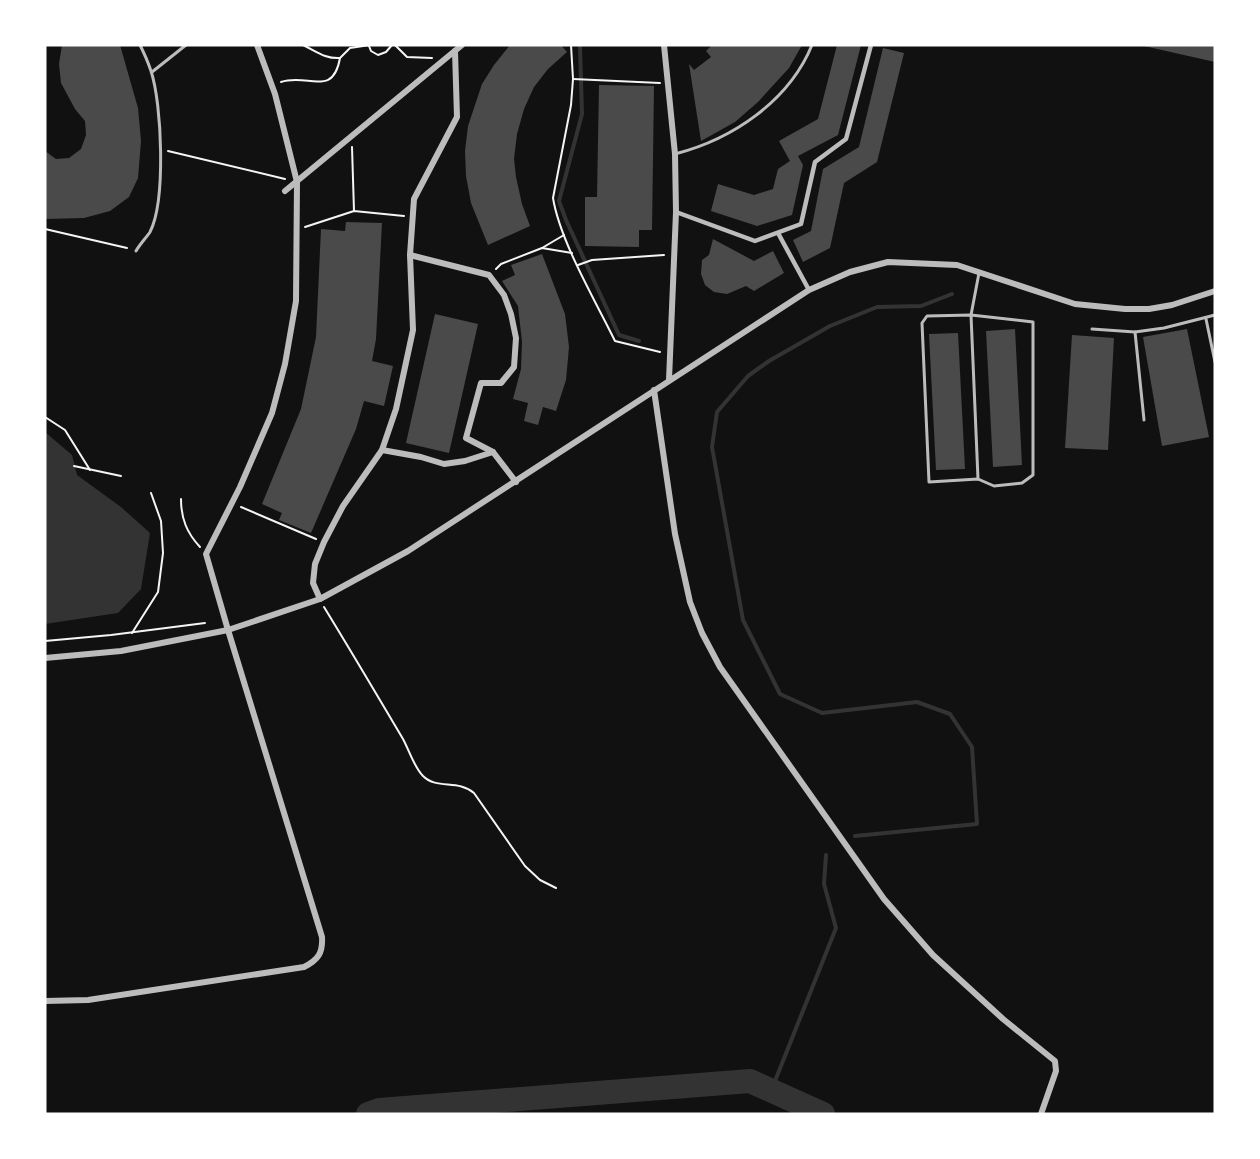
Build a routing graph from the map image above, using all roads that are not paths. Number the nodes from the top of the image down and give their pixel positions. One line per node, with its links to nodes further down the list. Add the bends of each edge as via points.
1 (140, 45): 9 (lane)
2 (186, 45): 9 (lane)
3 (257, 45): 11 (street, via 272,84)
4 (462, 45): 8 (street)
5 (664, 45): 10 (street)
6 (812, 45): 10 (lane, via 787,87 759,113 726,136)
7 (871, 45): 14 (street, via 846,139 814,162 801,224)
8 (454, 51): 11 (street); 16 (street, via 457,117 414,199)
9 (152, 72): 15 (lane, via 160,149 157,207 150,231)
10 (675, 154): 13 (street)
11 (297, 182): 12 (street); 34 (street, via 296,301 285,364 272,413 206,554)
12 (285, 191)
13 (676, 212): 14 (street, via 755,241); 26 (street)
14 (778, 233): 18 (street)
15 (136, 250)
16 (410, 255): 29 (street, via 413,330 396,409); 30 (street, via 489,275 504,295 516,338 514,367 501,383 482,383 466,438)
17 (979, 271): 18 (street, via 957,265 888,262 850,272); 19 (street, via 1075,304 1125,309 1149,309); 20 (lane)
18 (809, 290): 26 (street)
19 (1215, 291)
20 (971, 315): 31 (lane); 31 (lane, via 927,316 922,323 929,482); 31 (lane, via 1033,322 1033,475 1022,483 994,486)
21 (1215, 315): 22 (lane)
22 (1206, 319): 24 (lane); 25 (lane)
23 (1092, 329): 24 (lane)
24 (1135, 333): 28 (lane)
25 (1215, 362)
26 (669, 380): 27 (street)
27 (654, 390): 32 (street); 37 (street, via 675,534 690,602 720,667 884,898 933,955 1055,1061 1056,1071)
28 (1144, 420)
29 (382, 450): 30 (street, via 444,464); 33 (street, via 343,506 324,542 313,583)
30 (493, 452): 32 (street)
31 (978, 479)
32 (516, 482): 33 (street, via 408,551)
33 (320, 599): 34 (street)
34 (228, 630): 35 (street, via 121,651); 36 (street, via 322,937 320,955 304,967 88,1000)
35 (45, 658)
36 (45, 1001)
37 (1041, 1114)

